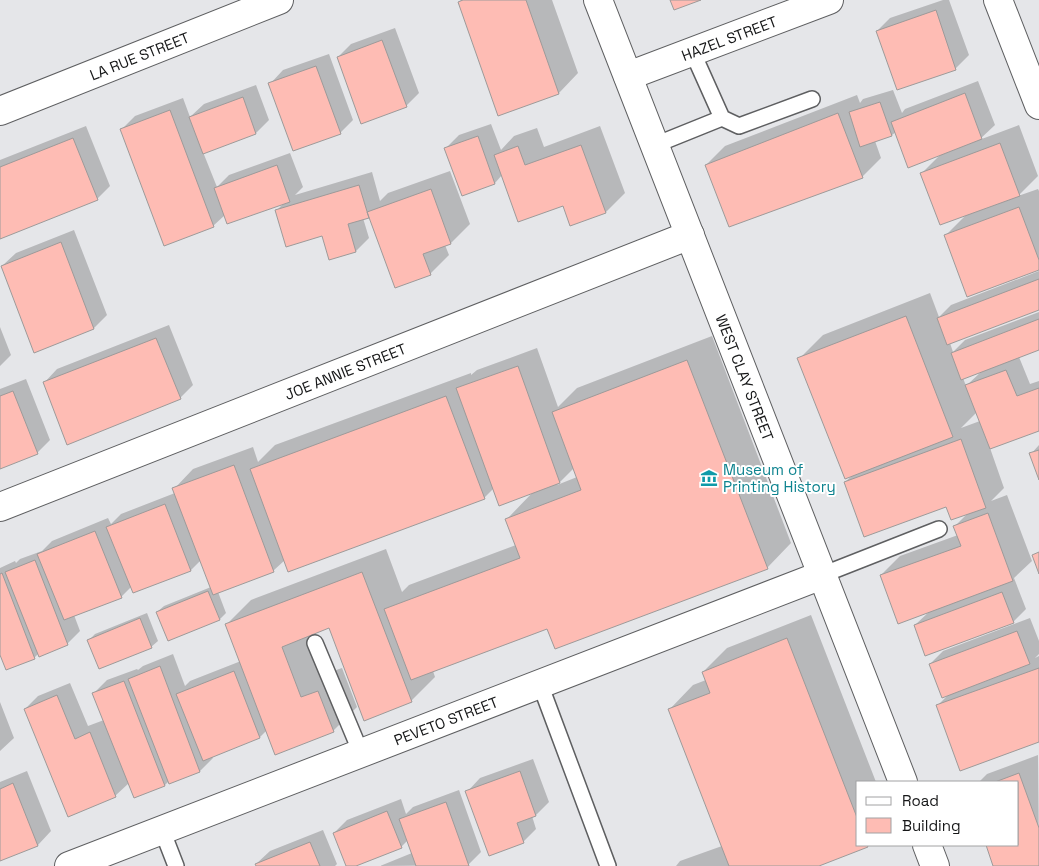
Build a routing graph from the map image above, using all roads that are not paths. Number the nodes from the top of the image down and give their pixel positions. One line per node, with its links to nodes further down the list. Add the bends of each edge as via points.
1 (279, 0): 9 (street, LA RUE STREET)
2 (598, 0): 6 (street, WEST CLAY STREET)
3 (829, 0): 5 (street, HAZEL STREET)
4 (998, 0): 8 (street)
5 (692, 51): 6 (street, HAZEL STREET); 10 (lane)
6 (628, 76): 11 (street, WEST CLAY STREET)
7 (812, 99): 10 (lane, via 739,126)
8 (1039, 105)
9 (0, 111)
10 (722, 118): 11 (lane)
11 (655, 145): 12 (street, WEST CLAY STREET)
12 (690, 235): 13 (street, JOE ANNIE STREET); 15 (street, WEST CLAY STREET)
13 (0, 507)
14 (939, 529): 15 (lane)
15 (822, 575): 17 (street, PEVETO STREET); 19 (street, WEST CLAY STREET)
16 (316, 643): 18 (lane)
17 (540, 684): 18 (street, PEVETO STREET); 24 (lane)
18 (361, 753): 20 (street, PEVETO STREET)
19 (903, 781)
20 (162, 830): 22 (street, PEVETO STREET); 23 (lane)
21 (927, 846): 25 (street)
22 (68, 866)
23 (176, 866)
24 (608, 866)
25 (935, 866)

